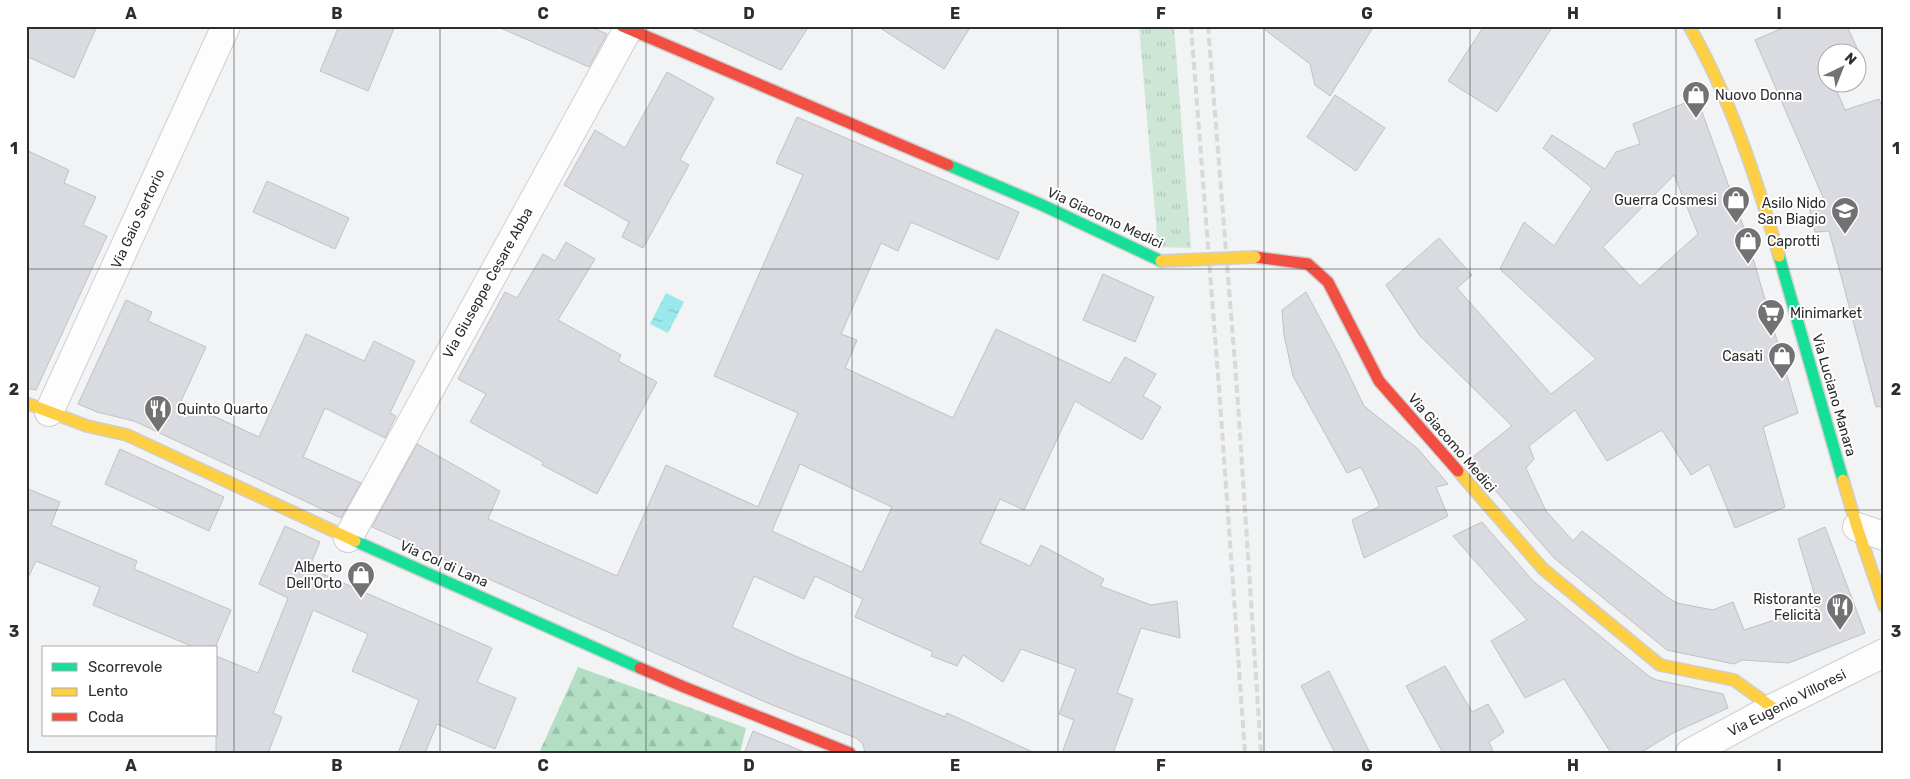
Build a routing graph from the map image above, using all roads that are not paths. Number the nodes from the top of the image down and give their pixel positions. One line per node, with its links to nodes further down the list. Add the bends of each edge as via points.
1 (226, 26): 4 (street, Via Gaio Sertorio)
2 (625, 28): 7 (street, Via Giuseppe Cesare Abba); 10 (street, Via Giacomo Medici, bridge, via 1042,205 1161,261 1255,257 1308,264 1328,282 1378,381 1543,569 1660,665 1734,680)
3 (1697, 32): 5 (street, Via Luciano Manara, via 1756,178)
4 (38, 407): 7 (street, Via Col di Lana, via 87,426 126,435)
5 (1857, 527): 6 (street); 8 (street, Via Luciano Manara)
6 (1884, 536)
7 (348, 538): 11 (street, Via Col di Lana, via 684,687)
8 (1884, 606)
9 (1884, 654): 10 (street, Via Eugenio Villoresi)
10 (1773, 708): 12 (street, Via Eugenio Villoresi)
11 (850, 753)
12 (1690, 753)

